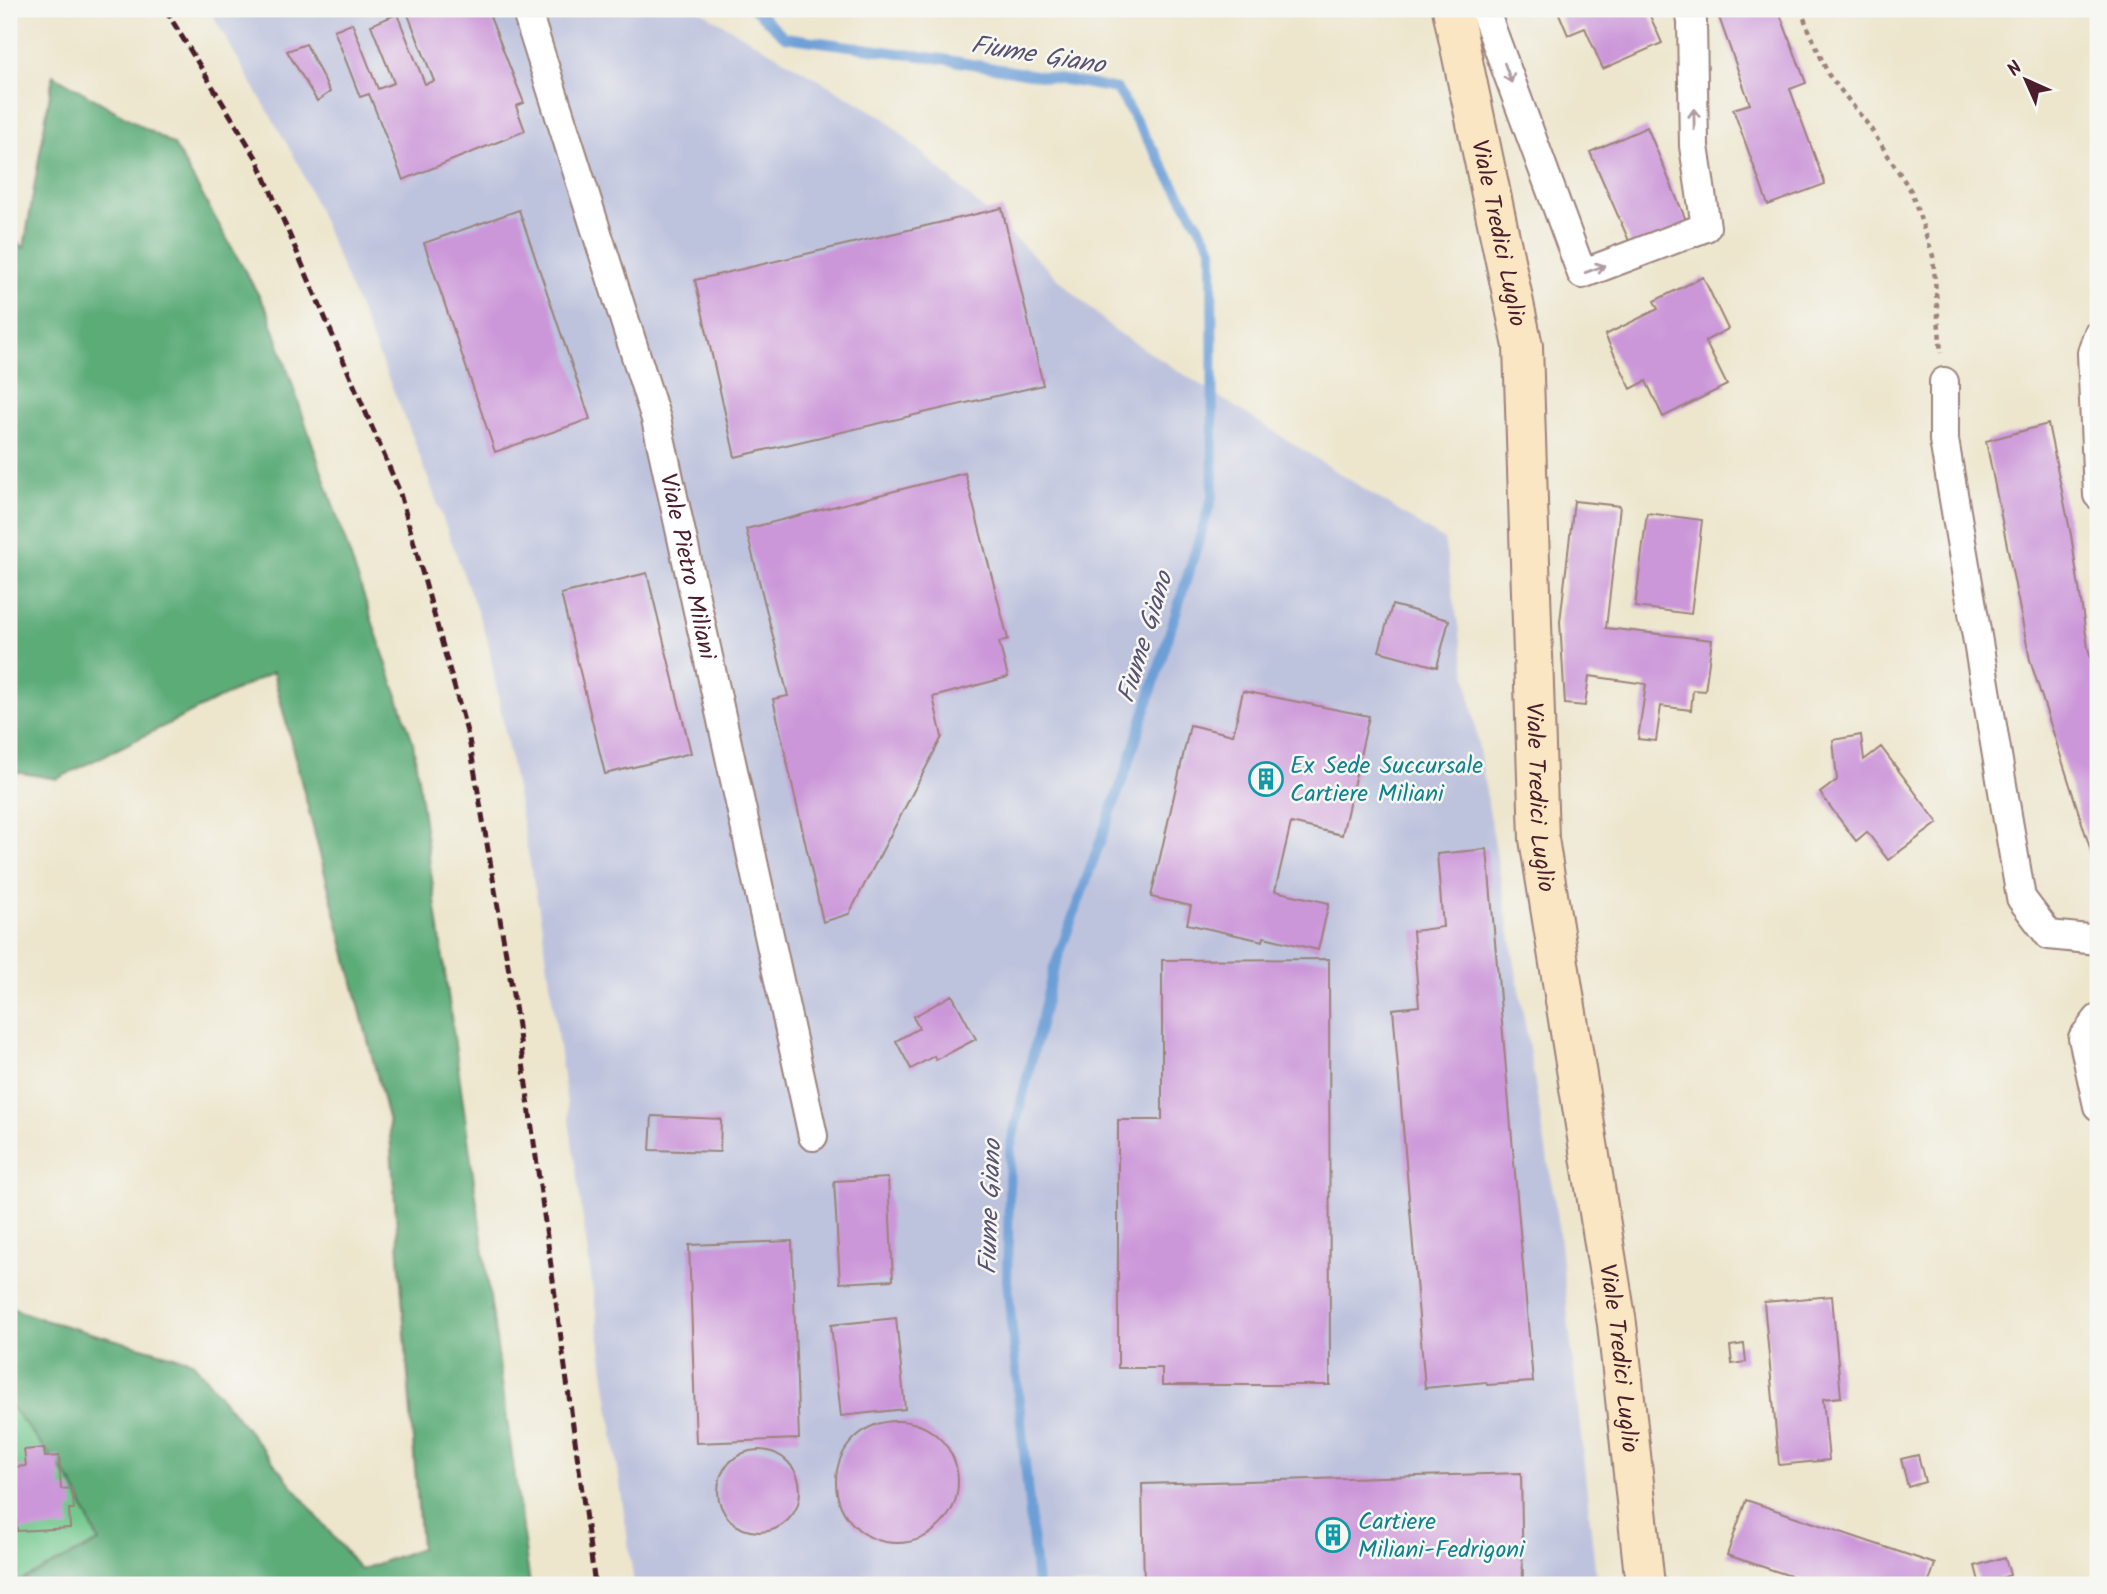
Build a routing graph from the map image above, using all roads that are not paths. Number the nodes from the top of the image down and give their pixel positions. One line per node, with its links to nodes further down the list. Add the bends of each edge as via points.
1 (526, 9): 11 (street, Viale Pietro Miliani, via 656,419)
2 (1452, 9): 12 (main road, Viale Tredici Luglio, via 1523,346 1539,839 1617,1324)
3 (1484, 9): 4 (street, Viale Tredici Luglio, one-way to 4, via 1582,274 1706,227 1694,146)
4 (1689, 9)
5 (2098, 335): 7 (street, via 2092,353)
6 (1944, 382): 8 (street, via 1944,440 2021,898 2049,934)
7 (2098, 495)
8 (2098, 940)
9 (2098, 1019): 10 (street, via 2083,1038)
10 (2098, 1106)
11 (813, 1136)
12 (1645, 1585)

